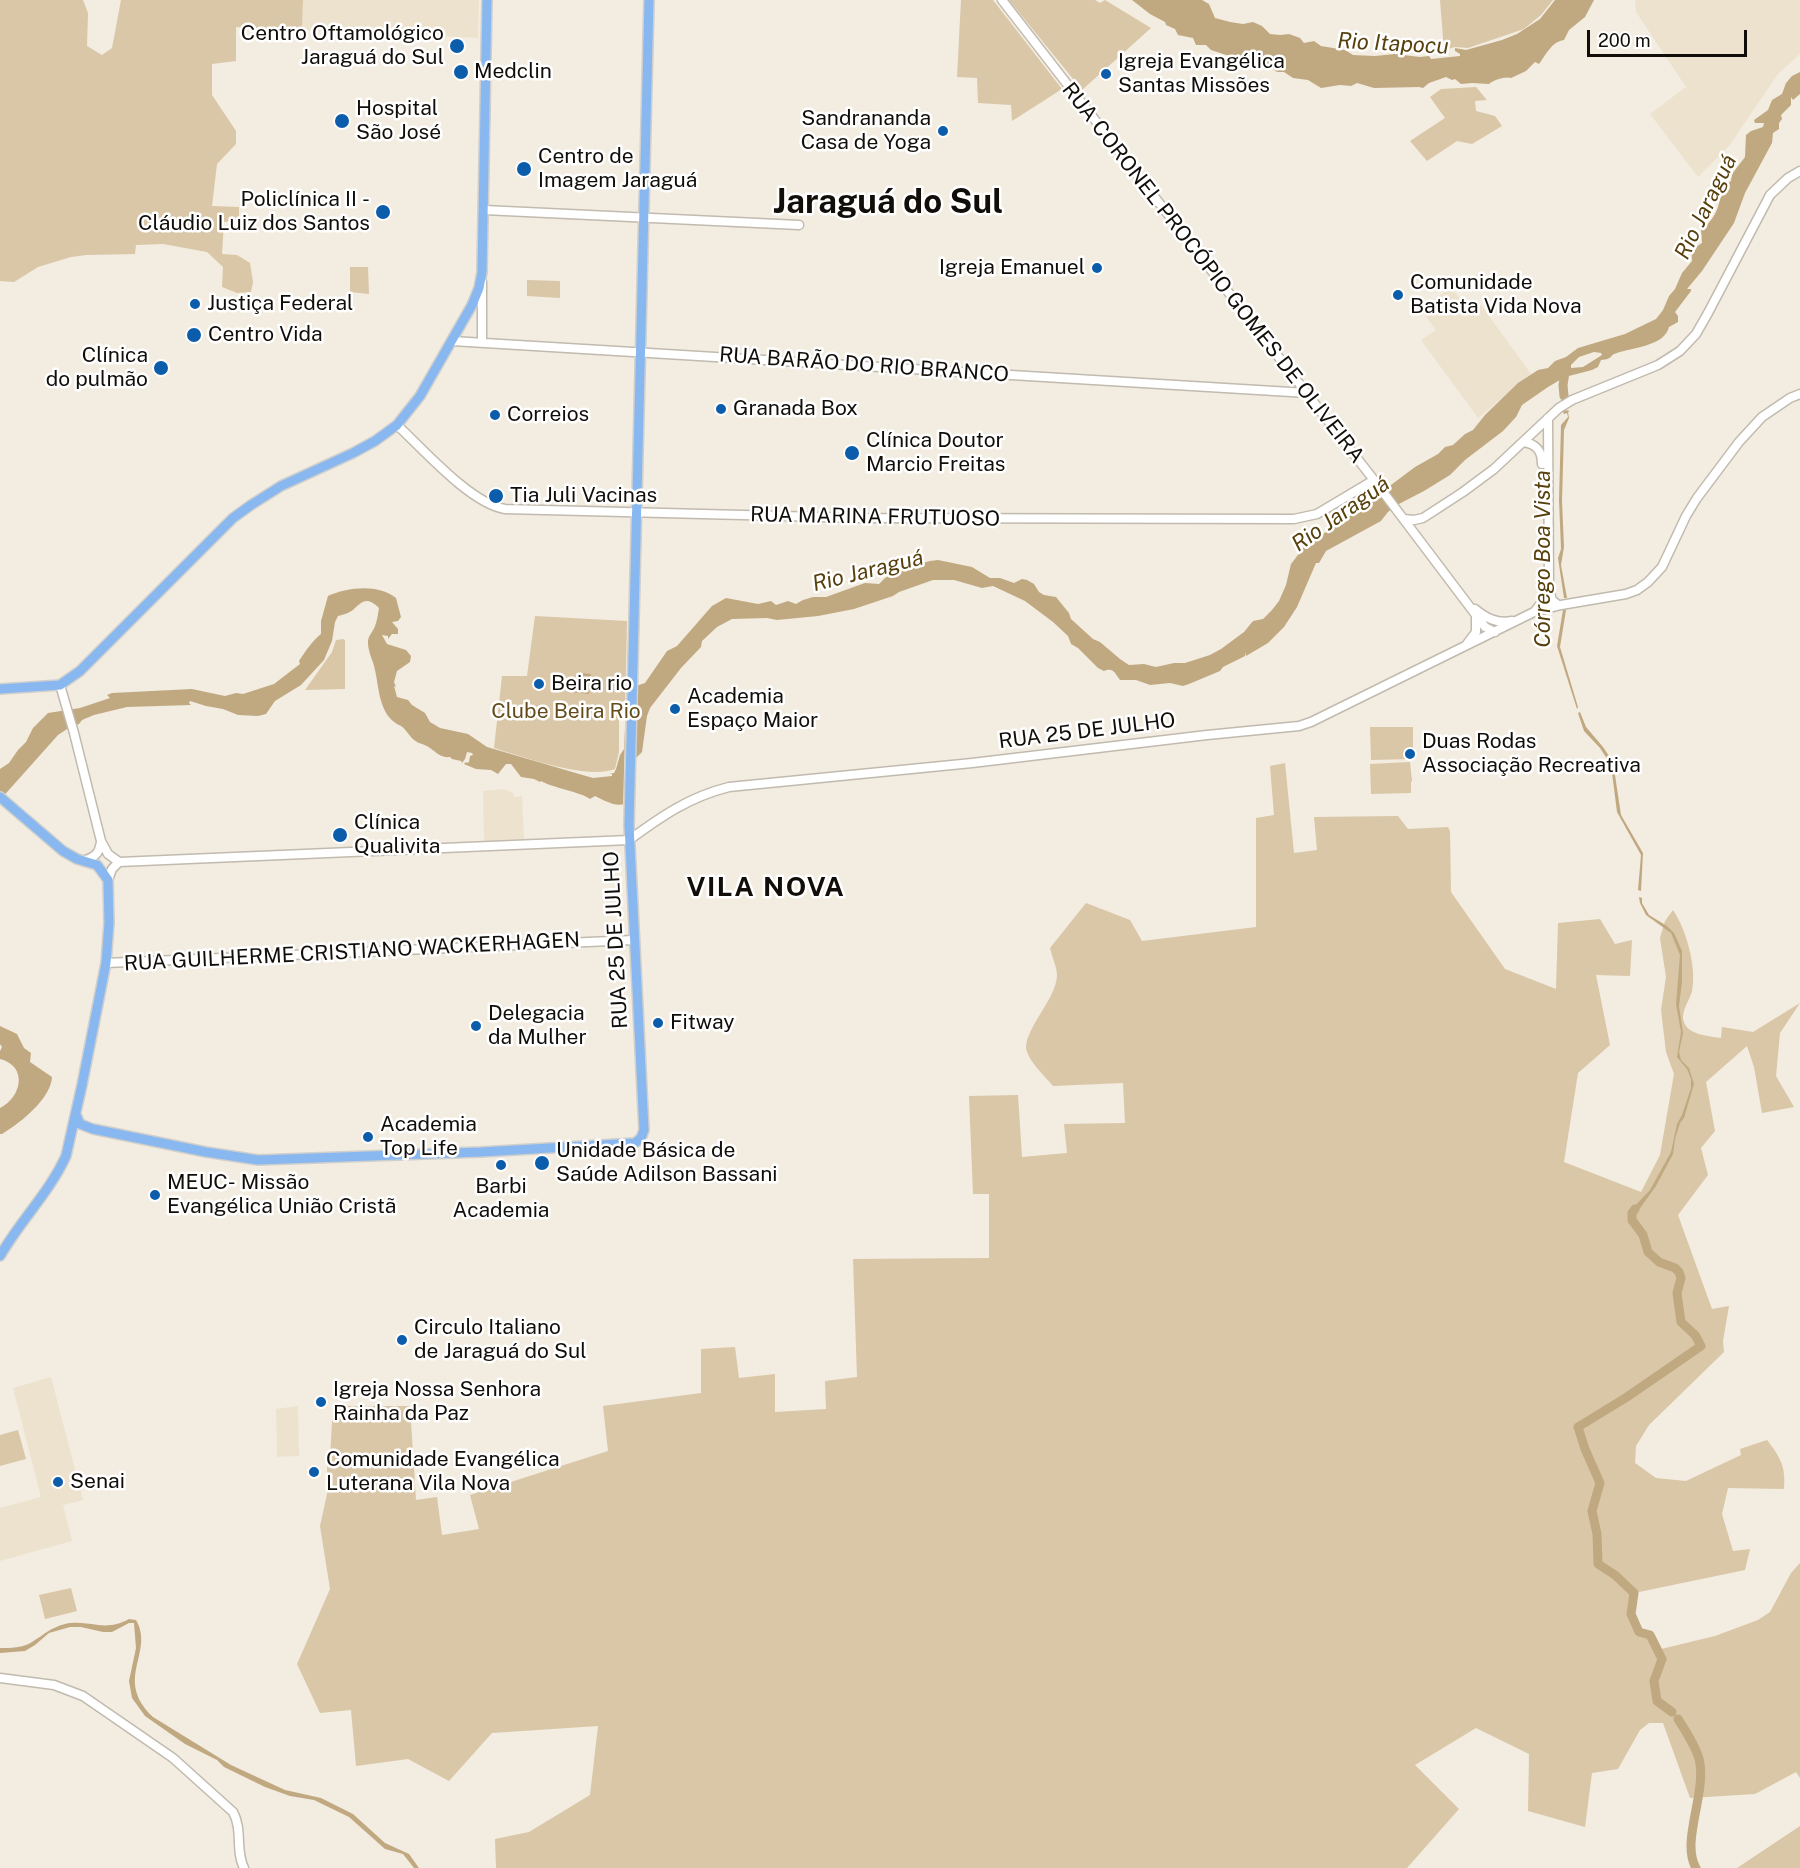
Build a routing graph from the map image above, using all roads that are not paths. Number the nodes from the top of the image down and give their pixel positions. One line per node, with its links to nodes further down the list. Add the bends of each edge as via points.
1 (487, 0): 5 (main road)
2 (650, 0): 6 (main road)
3 (1002, 0): 12 (main road, RUA CORONEL PROCÓPIO GOMES DE OLIVEIRA)
4 (1800, 171): 16 (main road, via 1770,195 1689,343 1658,365 1572,400)
5 (484, 210): 6 (main road); 8 (main road)
6 (644, 217): 7 (main road); 11 (main road)
7 (799, 225)
8 (482, 272): 9 (main road, via 479,288); 10 (main road)
9 (452, 341): 10 (main road, RUA BARÃO DO RIO BRANCO); 17 (main road, via 420,396)
10 (482, 342): 11 (main road, RUA BARÃO DO RIO BRANCO)
11 (641, 352): 13 (main road, RUA BARÃO DO RIO BRANCO); 20 (main road)
12 (1293, 376): 13 (main road, via 1288,387); 14 (main road, RUA CORONEL PROCÓPIO GOMES DE OLIVEIRA)
13 (1277, 391): 14 (main road, RUA BARÃO DO RIO BRANCO)
14 (1307, 393): 19 (main road, RUA CORONEL PROCÓPIO GOMES DE OLIVEIRA)
15 (1800, 394): 25 (main road, RUA 25 DE JULHO, via 1767,413 1739,442 1697,498 1662,567 1648,582 1626,594)
16 (1548, 418): 18 (main road); 25 (main road, via 1549,590 1552,600)
17 (397, 425): 20 (main road, RUA MARINA FRUTUOSO, via 474,496 497,508); 31 (main road, via 375,441 281,486 243,511 80,671)
18 (1523, 442): 22 (main road, via 1494,469); 26 (main road, via 1533,444 1542,455 1544,597)
19 (1377, 483): 20 (main road, RUA MARINA FRUTUOSO, via 1317,514 1294,519 872,519); 21 (main road, RUA CORONEL PROCÓPIO GOMES DE OLIVEIRA)
20 (637, 513): 34 (main road)
21 (1402, 517): 22 (main road); 23 (main road, RUA CORONEL PROCÓPIO GOMES DE OLIVEIRA)
22 (1423, 518): 23 (main road, via 1419,527)
23 (1422, 542): 24 (main road, RUA CORONEL PROCÓPIO GOMES DE OLIVEIRA)
24 (1468, 603): 27 (main road, RUA CORONEL PROCÓPIO GOMES DE OLIVEIRA); 28 (main road, RUA CORONEL PROCÓPIO GOMES DE OLIVEIRA, via 1494,621)
25 (1562, 605): 26 (main road, RUA 25 DE JULHO)
26 (1534, 612): 28 (main road, RUA 25 DE JULHO)
27 (1476, 614): 29 (main road, RUA CORONEL PROCÓPIO GOMES DE OLIVEIRA, via 1487,629); 30 (main road, via 1476,632)
28 (1521, 618): 29 (main road, RUA 25 DE JULHO)
29 (1495, 632): 30 (main road, RUA 25 DE JULHO)
30 (1464, 647): 34 (main road, RUA 25 DE JULHO, via 1299,726 729,787 686,802)
31 (60, 685): 32 (main road); 35 (main road)
32 (0, 689)
33 (0, 797): 36 (main road, via 63,851)
34 (629, 840): 37 (main road); 39 (main road, RUA 25 DE JULHO)
35 (101, 841): 36 (main road, via 96,856); 37 (main road)
36 (83, 861): 38 (main road, via 97,865)
37 (118, 862): 38 (main road)
38 (108, 880): 40 (main road)
39 (634, 940): 40 (main road, RUA GUILHERME CRISTIANO WACKERHAGEN); 42 (main road, RUA 25 DE JULHO, via 644,1130 635,1143 258,1160)
40 (106, 963): 41 (main road)
41 (76, 1114): 42 (main road, RUA 25 DE JULHO, via 80,1124); 43 (main road)
42 (93, 1129): 43 (main road, via 77,1134)
43 (70, 1142): 44 (main road, via 57,1175)
44 (0, 1256)
45 (0, 1678): 46 (main road, via 54,1685 83,1696 173,1758 237,1818 239,1858)
46 (244, 1868)

